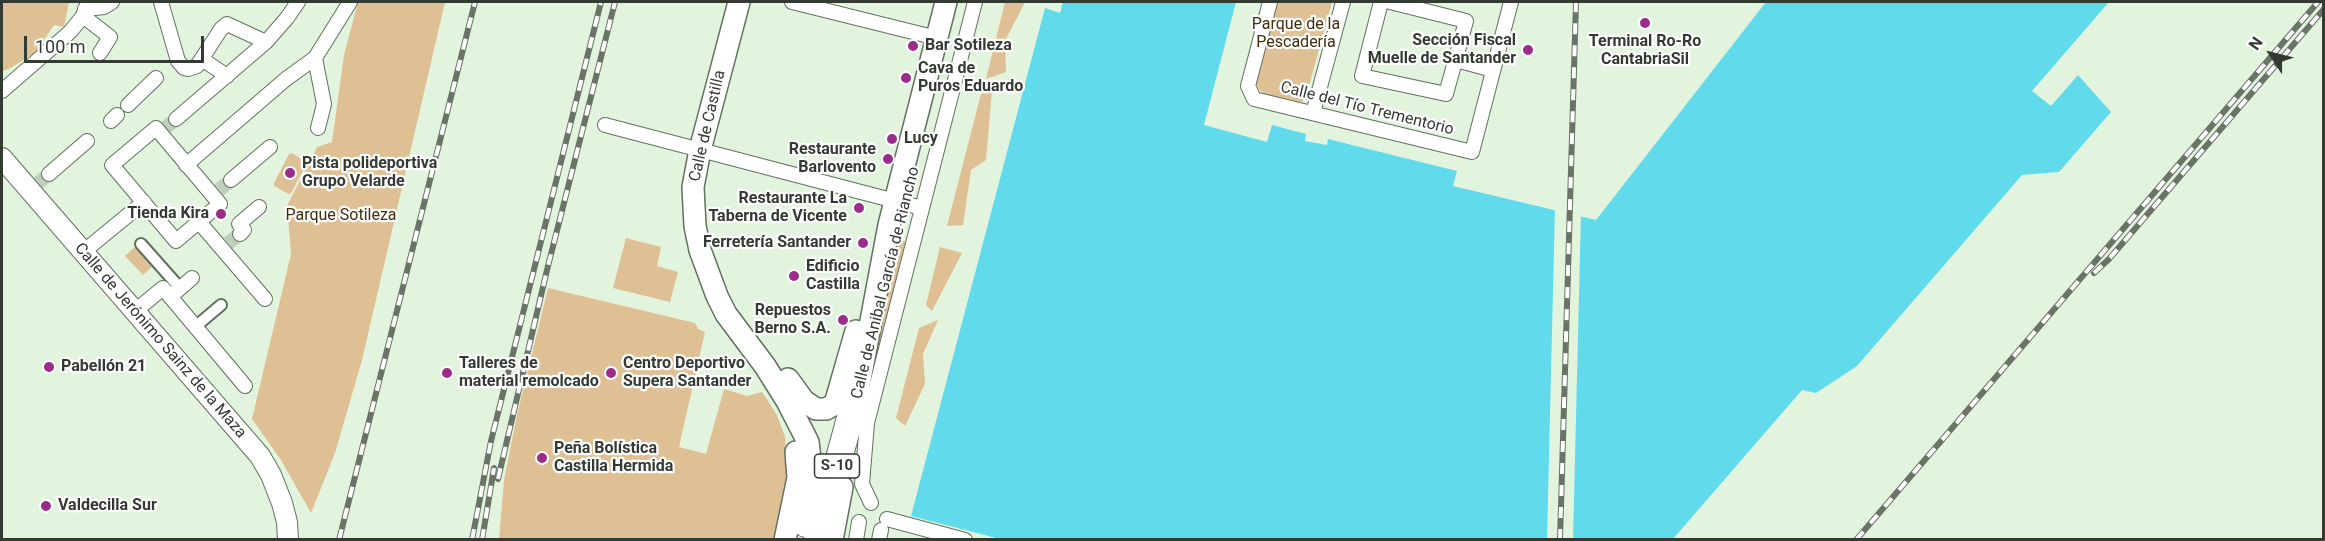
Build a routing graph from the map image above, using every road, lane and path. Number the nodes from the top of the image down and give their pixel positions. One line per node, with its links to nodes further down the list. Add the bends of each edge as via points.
1 (112, 2): 15 (street)
2 (161, 2): 20 (street, via 178,61 188,69)
3 (298, 2): 17 (street)
4 (350, 2): 19 (street)
5 (739, 2): 33 (main road, Calle de Castilla)
6 (792, 2): 16 (street)
7 (946, 2): 16 (main road)
8 (975, 2): 42 (street, Calle de Anibal García de Riancho)
9 (1270, 2): 26 (street, Calle del Tío Trementorio, via 1248,86 1254,99)
10 (1343, 2): 26 (street)
11 (1381, 2): 21 (street, via 1362,76 1446,94)
12 (1390, 2): 14 (street)
13 (1511, 2): 22 (street)
14 (1424, 5): 21 (street, via 1466,21)
15 (85, 9): 18 (street, via 110,36); 25 (street, via 70,32)
16 (937, 38): 39 (main road)
17 (266, 42): 20 (street, via 227,24); 23 (street)
18 (100, 53)
19 (315, 58): 30 (street, via 324,104); 35 (street)
20 (202, 59): 23 (street)
21 (1456, 60): 22 (street)
22 (1493, 70): 26 (street, Calle del Tío Trementorio, via 1472,152)
23 (227, 76): 28 (street)
24 (156, 78): 27 (street)
25 (2, 91)
26 (1313, 113)
27 (118, 114)
28 (176, 119)
29 (605, 125): 33 (street)
30 (318, 128)
31 (87, 141): 36 (street)
32 (270, 147): 38 (street)
33 (700, 150): 39 (street); 49 (main road, Calle de Castilla, via 693,187 695,226)
34 (2, 158): 47 (main road, Calle de Jerónimo Sainz de la Maza, via 34,187)
35 (186, 165): 40 (street, via 163,131 156,128 112,165); 43 (street, via 216,193 220,204)
36 (49, 174)
37 (2, 178): 62 (main road, Calle de Jerónimo Sainz de la Maza, via 245,457 270,499)
38 (231, 180)
39 (895, 200): 42 (street); 44 (main road)
40 (144, 202): 43 (street, via 176,241); 47 (street)
41 (259, 207): 45 (street, via 239,224 244,230)
42 (922, 208): 59 (street, Calle de Anibal García de Riancho, via 867,423 862,484)
43 (199, 222): 45 (street)
44 (888, 231): 49 (main road, via 862,307 840,392 835,404 826,409 816,409 804,402); 56 (main road)
45 (230, 242): 51 (street)
46 (141, 244): 50 (street)
47 (83, 252): 53 (main road, Calle de Jerónimo Sainz de la Maza)
48 (192, 278): 50 (street)
49 (713, 287): 57 (main road, Calle de Castilla, via 726,314)
50 (175, 292): 53 (street, via 163,288); 54 (street)
51 (265, 299)
52 (221, 305): 54 (street)
53 (134, 312): 63 (main road, Calle de Jerónimo Sainz de la Maza, via 260,456 282,503)
54 (195, 327): 55 (street)
55 (245, 386)
56 (857, 392): 66 (highway, S-10); 67 (main road)
57 (787, 401): 58 (main road, Calle de Castilla, via 808,442); 64 (main road, via 798,478)
58 (812, 474): 65 (highway, S-10)
59 (871, 503)
60 (859, 522): 68 (street)
61 (883, 529): 69 (street)
62 (277, 540)
63 (288, 540)
64 (785, 540)
65 (802, 540)
66 (817, 540)
67 (832, 540)
68 (856, 540)
69 (965, 540)

